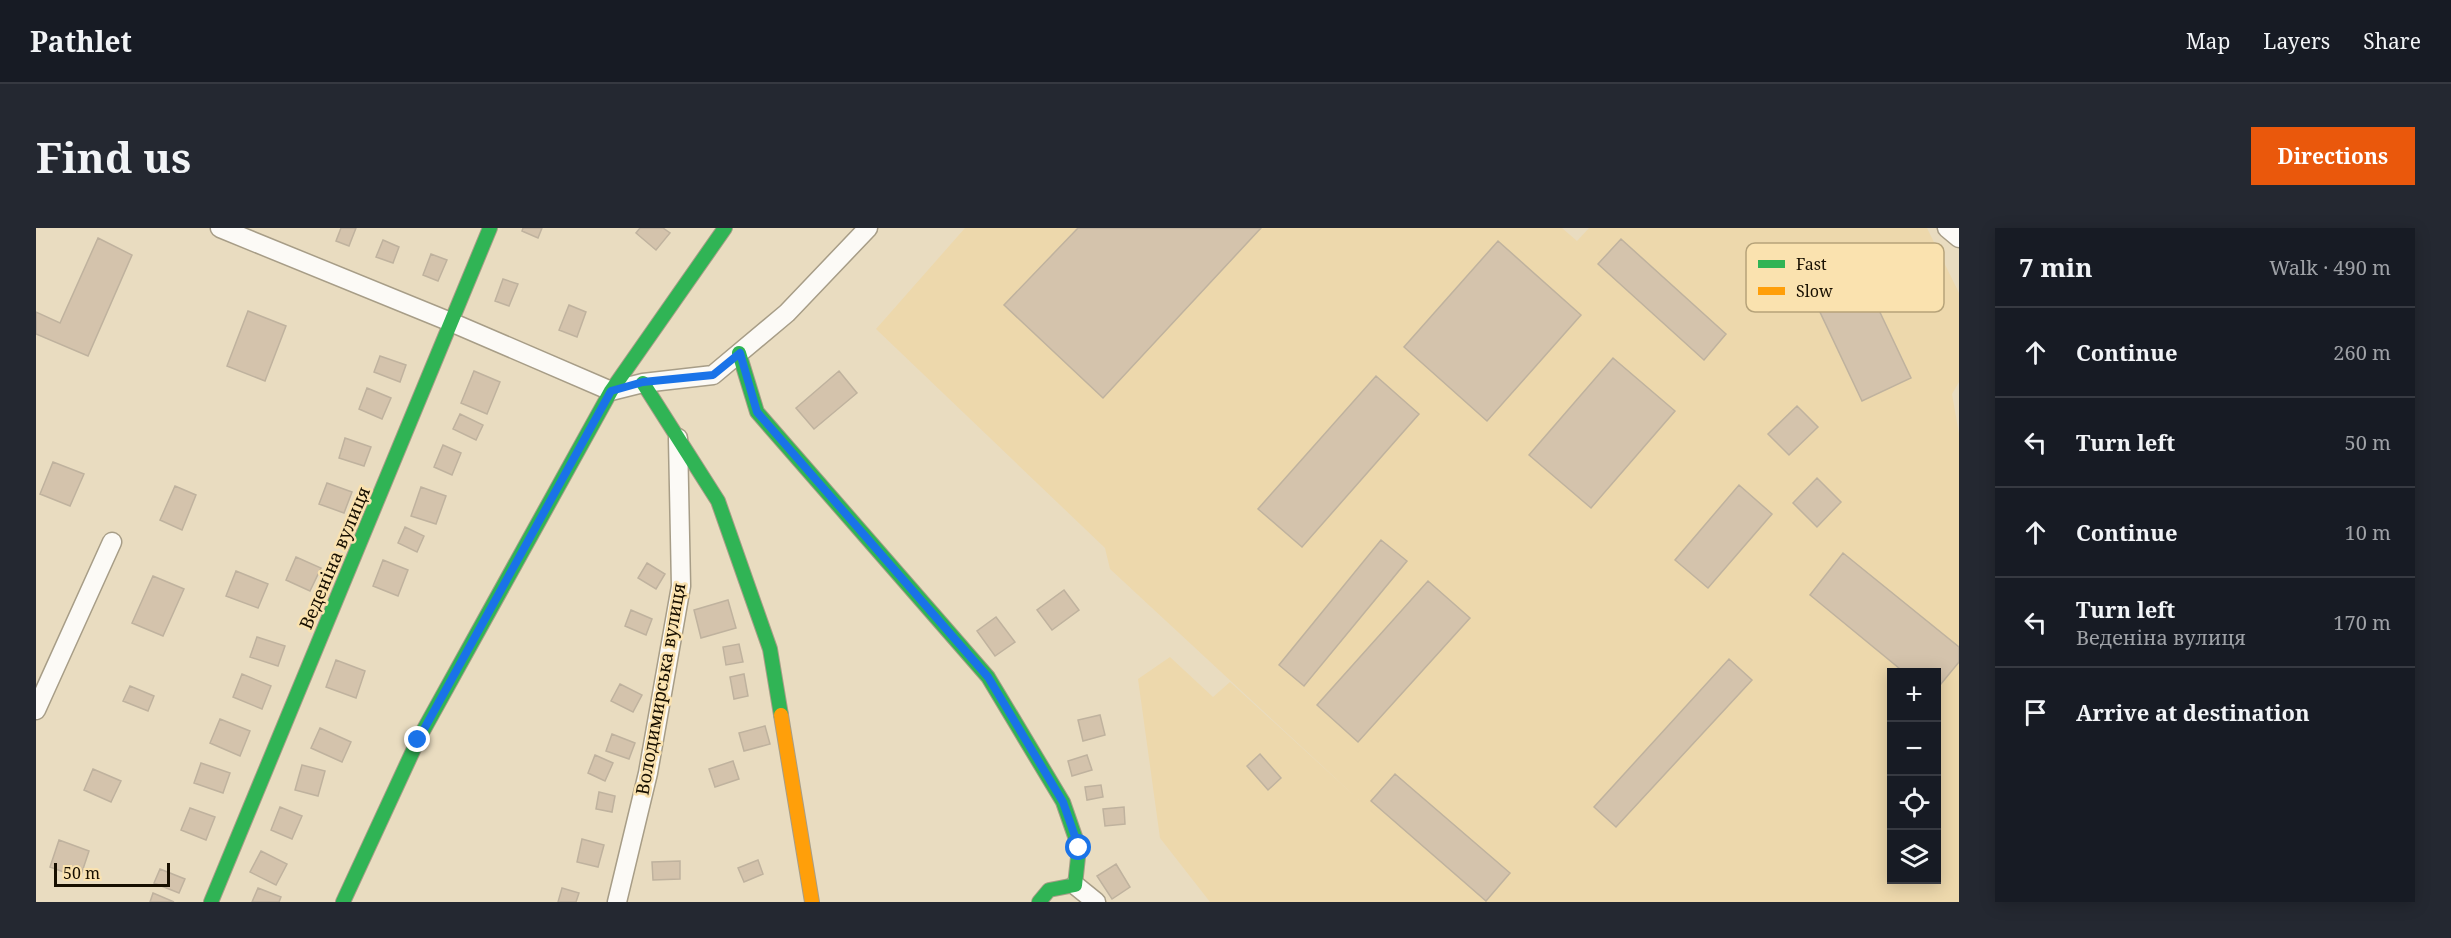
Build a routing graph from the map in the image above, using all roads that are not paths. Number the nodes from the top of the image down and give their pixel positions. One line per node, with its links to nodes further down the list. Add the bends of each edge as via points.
1 (490, 228): 7 (street, Веденіна вулиця)
2 (725, 228): 10 (street)
3 (868, 228): 8 (street, via 787,313)
4 (1947, 228): 6 (street)
5 (223, 229): 7 (street)
6 (1959, 238)
7 (453, 323): 10 (street); 15 (street, Веденіна вулиця)
8 (740, 353): 9 (street, via 713,375); 14 (street, via 757,412 988,677 1063,802 1079,848)
9 (643, 382): 10 (street); 11 (street)
10 (611, 391): 16 (street, via 418,740)
11 (678, 438): 17 (street, Володимирська вулиця, via 681,586 648,773); 18 (street, via 718,501 770,649)
12 (112, 543): 13 (street)
13 (36, 710)
14 (1076, 885): 19 (street, via 1049,890); 20 (street)
15 (211, 902)
16 (343, 902)
17 (616, 902)
18 (812, 902)
19 (1039, 902)
20 (1096, 902)

